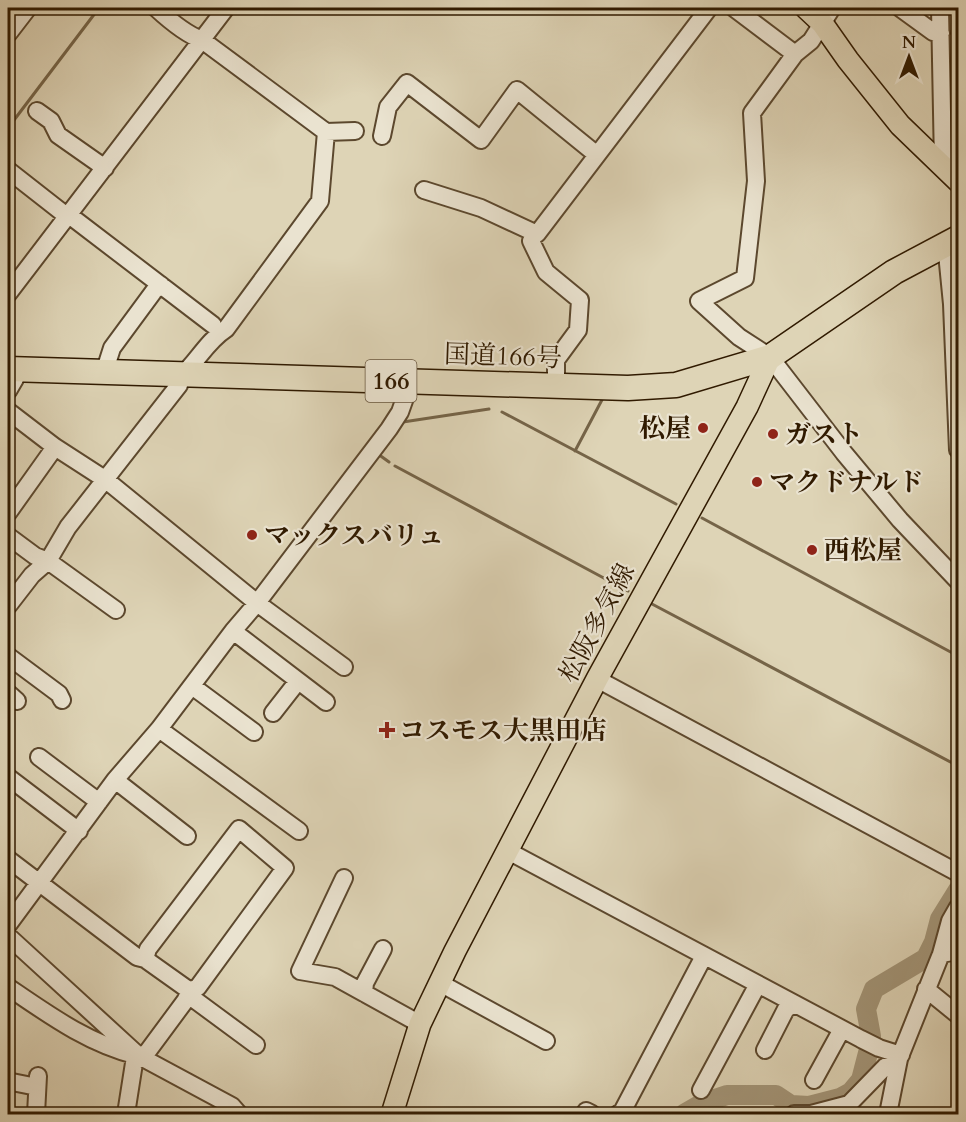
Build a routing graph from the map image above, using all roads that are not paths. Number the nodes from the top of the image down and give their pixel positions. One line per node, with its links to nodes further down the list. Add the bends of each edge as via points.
1 (28, 8): 11 (street)
2 (156, 8): 12 (street)
3 (226, 8): 12 (street)
4 (709, 8): 18 (street)
5 (734, 8): 13 (street)
6 (806, 8): 9 (main road)
7 (900, 8): 10 (street)
8 (940, 8): 10 (street)
9 (827, 15): 13 (street, via 811,41); 19 (main road, via 848,60 900,125)
10 (940, 33): 19 (street)
11 (8, 34)
12 (202, 40): 16 (street); 20 (street)
13 (795, 54): 30 (street, via 752,113 756,181 745,278 699,301 739,337)
14 (37, 111): 20 (street, via 51,121 58,135)
15 (355, 131): 16 (street)
16 (326, 132): 33 (street, via 320,201 226,329)
17 (382, 136): 18 (street, via 388,107 407,83 482,140 517,90)
18 (597, 155): 23 (street, via 537,234 482,208)
19 (943, 164): 22 (main road)
20 (105, 168): 24 (street)
21 (8, 170): 24 (street)
22 (958, 181)
23 (424, 190)
24 (68, 216): 27 (street); 28 (street)
25 (531, 241): 35 (street, via 546,272 580,300 578,330 556,360)
26 (952, 241): 30 (highway, 国道166号 / 166, via 894,272); 38 (street)
27 (161, 285): 29 (street); 31 (street, via 112,348)
28 (8, 294)
29 (213, 325)
30 (770, 357): 35 (highway, 国道166号 / 166, via 676,385); 43 (street, via 900,520); 50 (main road, 松阪多気線, via 747,407)
31 (104, 373): 32 (highway, 国道166号 / 166); 33 (highway, 国道166号 / 166)
32 (10, 376)
33 (180, 376): 34 (highway, 国道166号 / 166); 39 (street, via 179,385)
34 (411, 381): 35 (highway, 国道166号 / 166); 44 (street, via 389,429)
35 (556, 386)
36 (8, 411): 37 (street)
37 (55, 447): 39 (street); 40 (street)
38 (958, 449)
39 (106, 480): 42 (street, via 68,527); 44 (street)
40 (8, 513)
41 (8, 536): 42 (street, via 34,556)
42 (48, 561): 45 (street, via 32,574); 46 (street)
43 (958, 581)
44 (257, 603): 47 (street); 49 (street)
45 (8, 606)
46 (116, 610)
47 (233, 631): 51 (street); 52 (street)
48 (8, 656): 53 (street)
49 (344, 667)
50 (597, 679): 65 (main road, 松阪多気線); 67 (street)
51 (298, 681): 54 (street); 55 (street)
52 (192, 686): 56 (street); 57 (street)
53 (62, 700)
54 (326, 702)
55 (273, 713)
56 (159, 729): 60 (street); 63 (street)
57 (254, 732)
58 (39, 757): 61 (street)
59 (8, 777): 62 (street)
60 (116, 780): 61 (street); 64 (street)
61 (99, 802): 62 (street)
62 (79, 831): 69 (street)
63 (299, 831)
64 (187, 836)
65 (508, 851): 76 (street); 78 (main road, 松阪多気線)
66 (8, 859): 69 (street)
67 (958, 873)
68 (344, 878): 83 (street, via 300,971 335,977)
69 (39, 884): 71 (street); 77 (street)
70 (958, 907): 75 (street)
71 (8, 925)
72 (8, 936): 91 (street)
73 (383, 949): 83 (street, via 365,983)
74 (958, 951): 75 (street)
75 (941, 954): 81 (street)
76 (704, 956): 79 (street); 101 (street)
77 (145, 959): 82 (street); 82 (street, via 239,829 285,868 198,987)
78 (440, 983): 86 (main road, 松阪多気線); 88 (street)
79 (758, 984): 84 (street); 95 (street)
80 (8, 987): 91 (street, via 72,1030)
81 (926, 989): 85 (street); 92 (street)
82 (190, 991): 89 (street, via 195,1000); 91 (street, via 148,1051)
83 (364, 993): 86 (street)
84 (795, 1004): 87 (street); 90 (street, via 786,1009)
85 (958, 1015)
86 (420, 1024): 100 (main road, 松阪多気線)
87 (842, 1029): 92 (street); 93 (street)
88 (546, 1041)
89 (256, 1045)
90 (765, 1050)
91 (139, 1056): 97 (street); 99 (street, via 134,1063)
92 (900, 1057): 96 (street, via 885,1067); 103 (street)
93 (814, 1080)
94 (12, 1082): 98 (street, via 38,1082)
95 (701, 1090)
96 (852, 1108): 102 (street, via 849,1104 811,1114)
97 (233, 1112)
98 (36, 1114)
99 (126, 1114)
100 (392, 1114)
101 (618, 1114)
102 (794, 1114)
103 (888, 1114)

